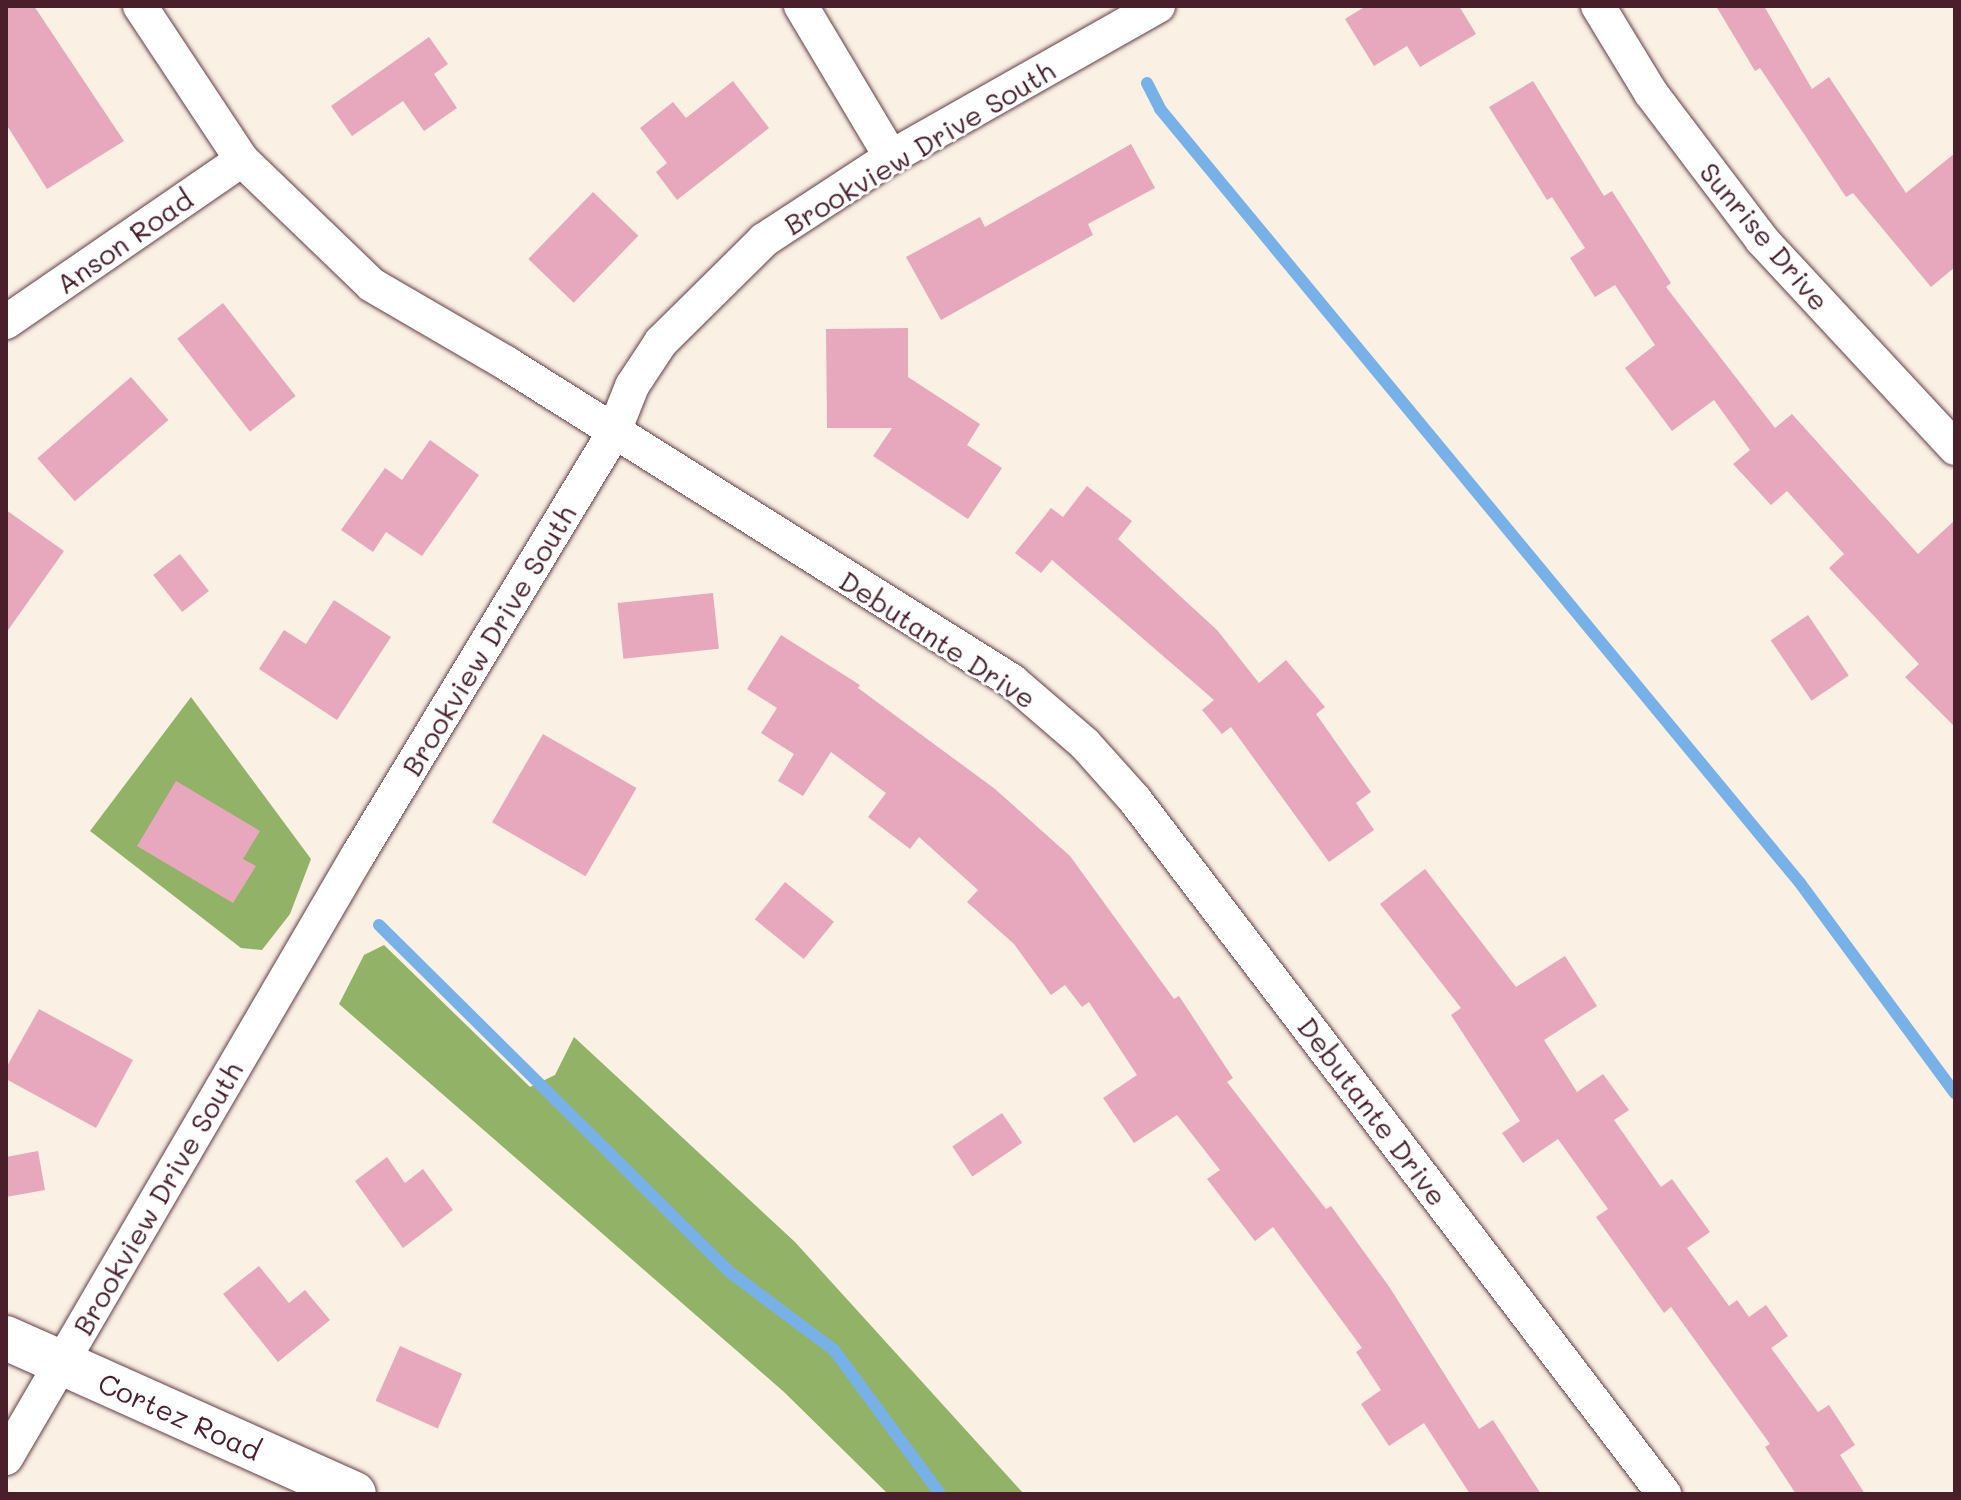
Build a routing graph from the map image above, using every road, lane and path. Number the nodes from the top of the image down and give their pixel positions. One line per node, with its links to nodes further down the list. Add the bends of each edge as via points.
1 (140, 6): 6 (street, Debutante Drive)
2 (801, 6): 5 (street)
3 (1158, 6): 5 (street, Brookview Drive South)
4 (1598, 6): 9 (street, Sunrise Drive, via 1651,93 1762,240)
5 (891, 157): 8 (street, Brookview Drive South, via 764,240 705,295 661,342 632,386)
6 (242, 160): 7 (street, Anson Road); 8 (street, Debutante Drive, via 372,285 506,363)
7 (6, 322)
8 (613, 434): 11 (street, Brookview Drive South); 14 (street, Debutante Drive, via 1012,681 1085,744 1135,800)
9 (1955, 448)
10 (6, 1338): 11 (street, Cortez Road)
11 (60, 1362): 12 (street, Brookview Drive South); 13 (street, Cortez Road)
12 (6, 1458)
13 (354, 1494)
14 (1664, 1494)

